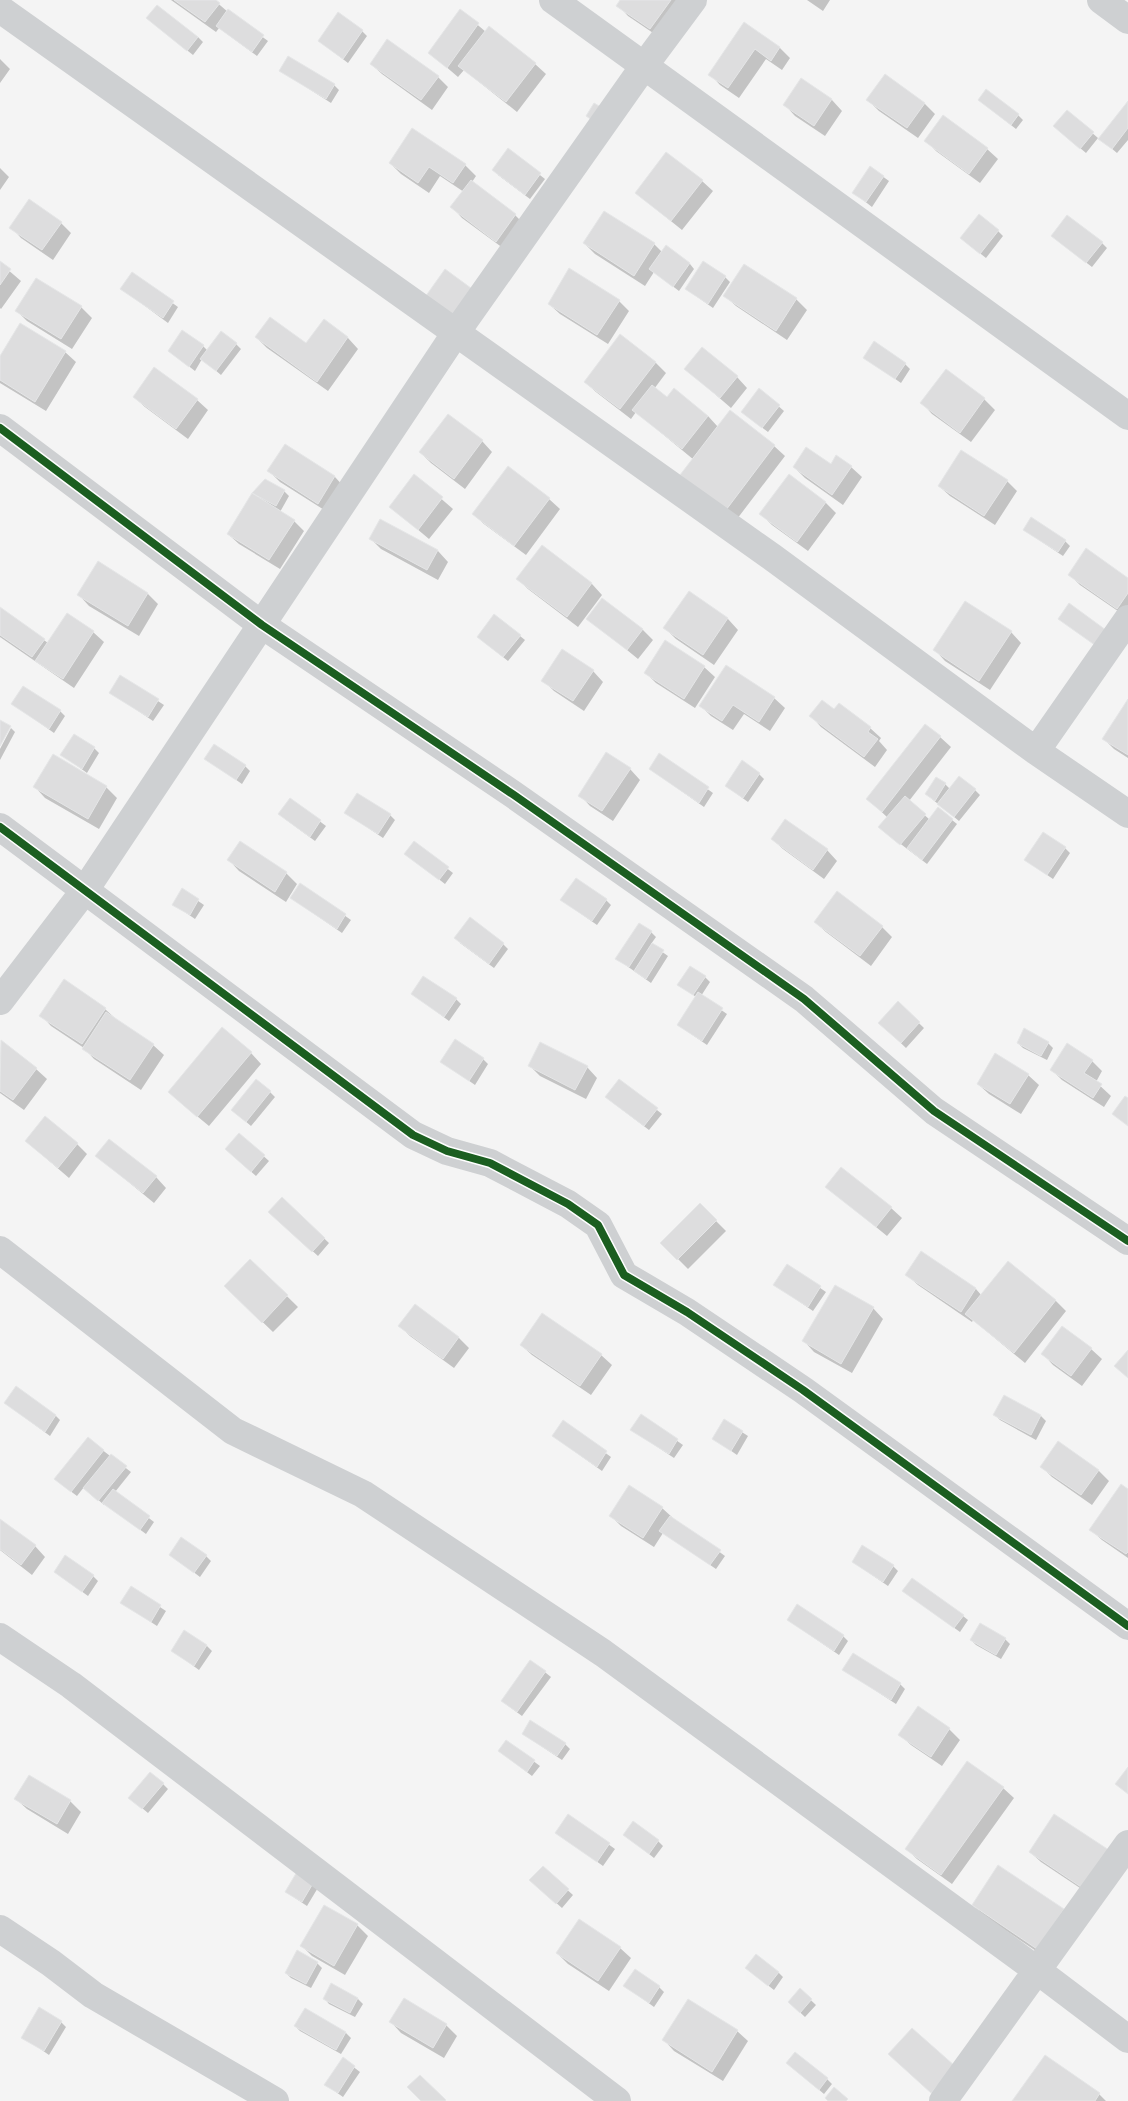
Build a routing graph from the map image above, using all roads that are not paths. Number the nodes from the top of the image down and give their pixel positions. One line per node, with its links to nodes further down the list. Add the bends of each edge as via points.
1 (553, 0): 6 (street)
2 (693, 0): 6 (street)
3 (1101, 0): 5 (street)
4 (0, 9): 7 (street)
5 (1128, 20)
6 (644, 66): 7 (street); 8 (street)
7 (456, 334): 11 (street); 12 (street, via 772,557)
8 (1128, 416)
9 (0, 428): 11 (street)
10 (1128, 619): 12 (street)
11 (262, 625): 15 (street); 17 (street, via 514,795 804,998 934,1111)
12 (1036, 751): 13 (street)
13 (1128, 814)
14 (0, 827): 15 (street)
15 (85, 890): 16 (street); 19 (street, via 413,1135 447,1151 490,1163 581,1213 598,1225 624,1275 687,1312 804,1390)
16 (0, 1001)
17 (1128, 1241)
18 (0, 1250): 23 (street, via 233,1431 364,1494 603,1654)
19 (1128, 1626)
20 (0, 1637): 26 (street, via 71,1685)
21 (1128, 1844): 23 (street)
22 (0, 1929): 25 (street, via 52,1962 93,1995)
23 (1038, 1971): 24 (street); 27 (street)
24 (1128, 2039)
25 (275, 2101)
26 (618, 2101)
27 (943, 2101)

